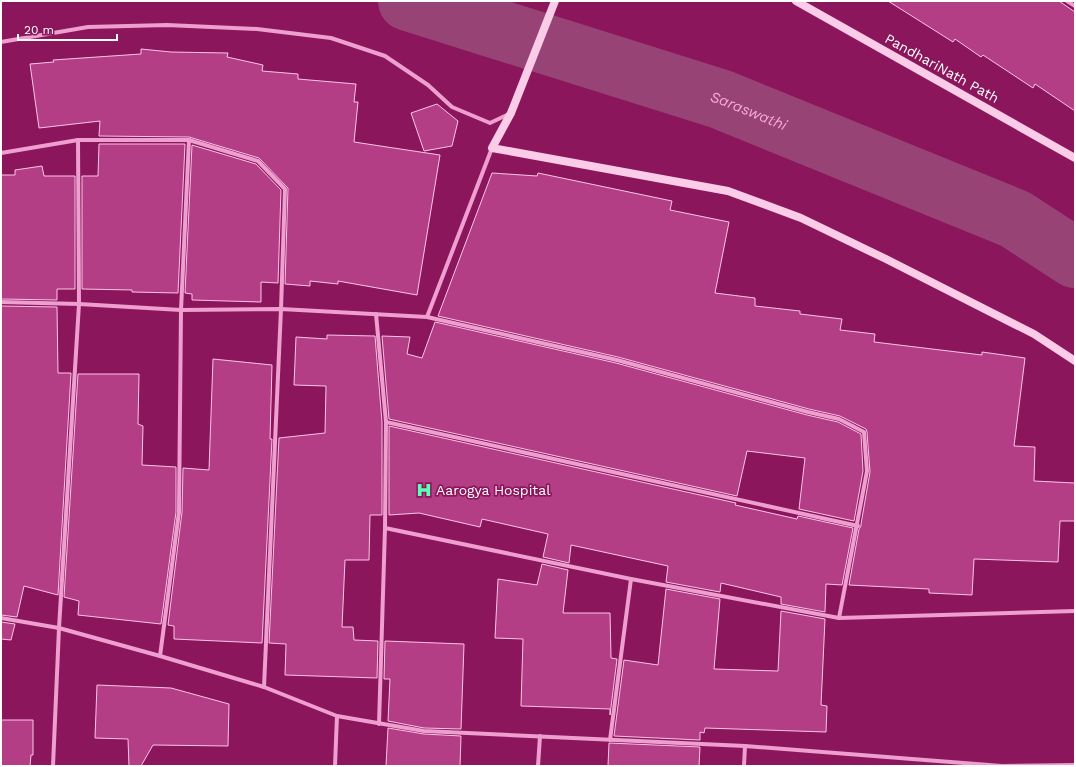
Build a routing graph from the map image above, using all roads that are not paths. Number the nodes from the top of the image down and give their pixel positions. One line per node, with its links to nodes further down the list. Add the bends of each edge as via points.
1 (555, 1): 6 (main road)
2 (796, 1): 11 (main road, PandhariNath Path)
3 (1067, 1): 4 (street)
4 (1075, 6)
5 (1, 42): 6 (street, via 88,27 167,25 257,29 331,38 385,56 428,85 452,107 490,123)
6 (511, 113): 9 (main road)
7 (78, 140): 8 (street); 10 (street); 13 (street)
8 (189, 140): 14 (street, via 258,161 285,189); 15 (street)
9 (492, 148): 17 (street); 18 (main road, via 728,191 801,218 886,259 1034,334)
10 (1, 153)
11 (1075, 158)
12 (1, 302): 13 (street)
13 (79, 304): 15 (street); 26 (street)
14 (281, 309): 15 (street); 16 (street); 28 (street)
15 (181, 310): 27 (street, via 178,512)
16 (376, 314): 17 (street); 19 (street)
17 (427, 316): 20 (street, via 617,360 839,419 864,432 867,471)
18 (1075, 361)
19 (386, 422): 20 (street); 21 (street)
20 (858, 526): 25 (street)
21 (385, 528): 22 (street); 30 (street)
22 (631, 579): 25 (street); 32 (street)
23 (1075, 611): 25 (street)
24 (1, 618): 26 (street)
25 (839, 618)
26 (58, 628): 27 (street); 35 (street)
27 (160, 656): 28 (street)
28 (264, 687): 29 (street)
29 (337, 716): 30 (street); 36 (street)
30 (379, 724): 31 (street, via 424,731)
31 (540, 736): 32 (street); 37 (street)
32 (610, 740): 33 (street)
33 (745, 746): 38 (street); 39 (street)
34 (1075, 765): 39 (street)
35 (53, 766)
36 (335, 766)
37 (538, 766)
38 (744, 766)
39 (1002, 766)

